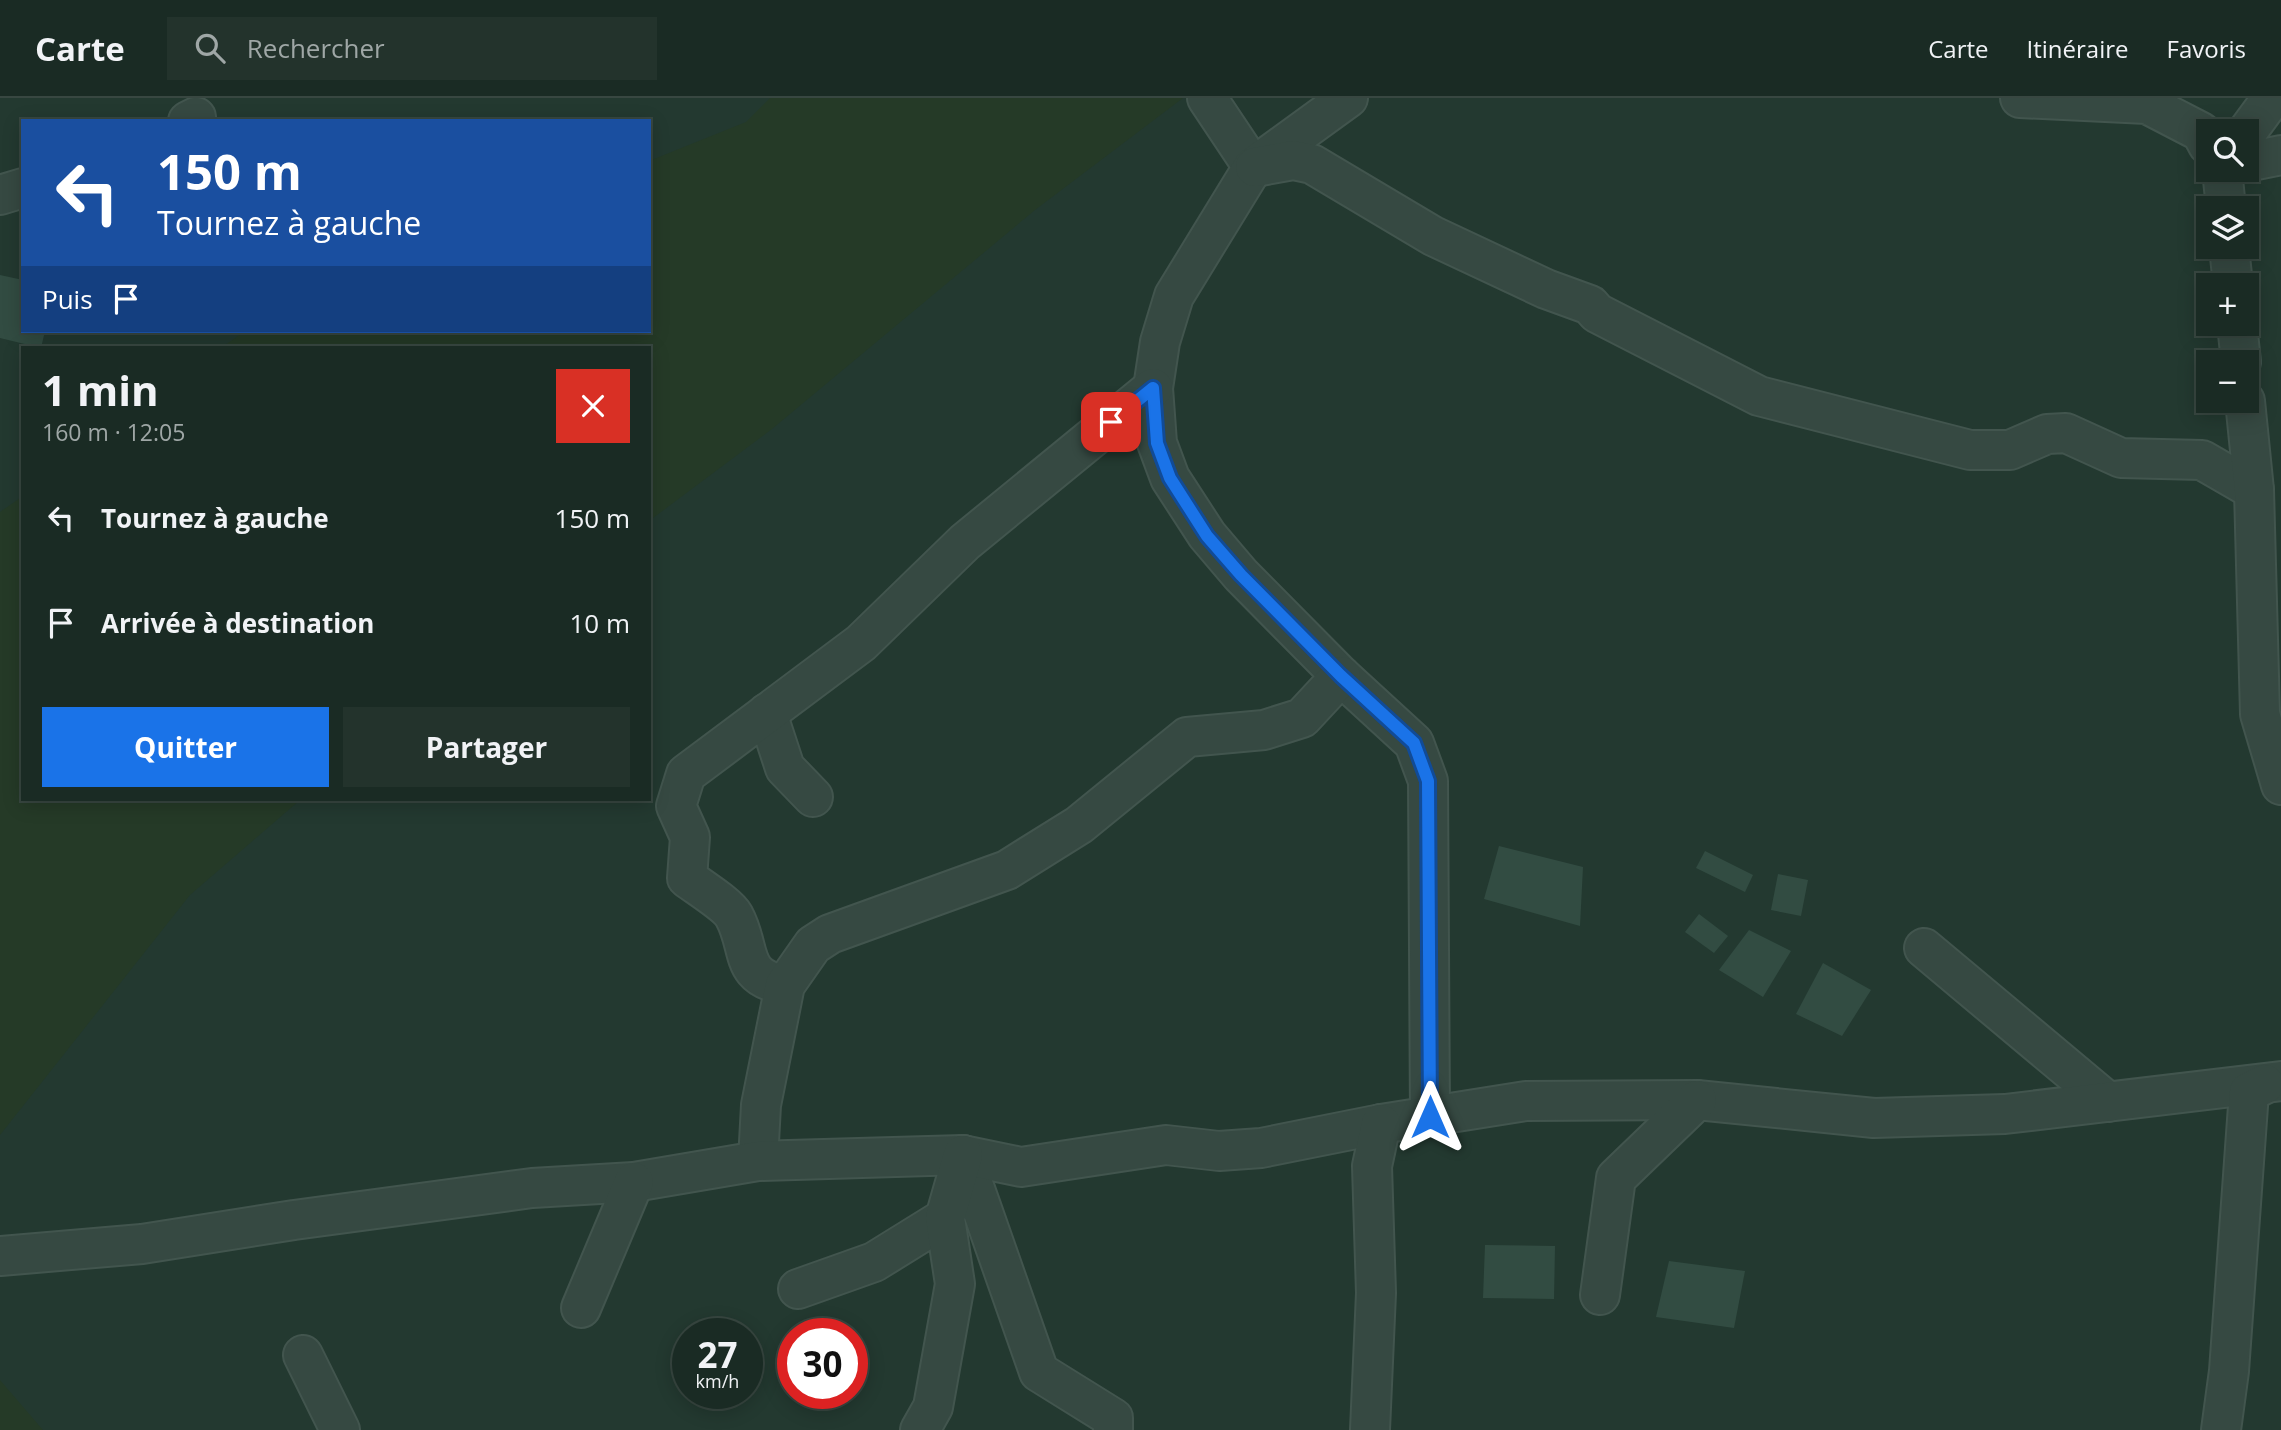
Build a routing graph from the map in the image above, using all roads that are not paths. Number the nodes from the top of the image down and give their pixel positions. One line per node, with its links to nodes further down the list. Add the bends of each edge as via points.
1 (1207, 98): 9 (street)
2 (1348, 98): 9 (street)
3 (2020, 98): 6 (street, via 2147,104)
4 (2272, 98): 5 (street)
5 (2257, 119)
6 (2196, 129)
7 (2281, 155): 8 (street)
8 (2259, 160)
9 (1253, 167): 12 (street, via 1174,296); 14 (street, via 1293,160 1312,164 1433,236 1590,305 1597,313 1759,396 1970,450 2010,450 2047,434 2066,433 2121,458 2202,460)
10 (21, 189): 11 (street)
11 (0, 195)
12 (1153, 388): 15 (street, via 1157,443 1170,478 1207,536); 16 (street, via 965,542 860,643)
13 (2246, 413): 14 (street)
14 (2254, 490): 17 (street, via 2260,714)
15 (1341, 676): 20 (street, via 1302,718 1264,730 1187,737 1079,825 1007,870 830,934 813,946); 24 (street, via 1414,743 1428,781)
16 (767, 713): 18 (street, via 785,768); 20 (street, via 686,774 676,806 690,838 687,878 733,914 753,970 766,982)
17 (2281, 785)
18 (813, 797)
19 (1924, 948): 23 (street)
20 (785, 985): 27 (street, via 761,1105)
21 (2273, 1083): 23 (street); 39 (street, via 2249,1092 2230,1371)
22 (1697, 1100): 23 (street, via 1874,1118 2005,1114); 24 (street, via 1526,1101); 32 (street, via 1616,1178)
23 (2108, 1102)
24 (1430, 1117): 25 (street)
25 (1381, 1124): 26 (street, via 1261,1148 1219,1151 1166,1145 1021,1167); 38 (street, via 1372,1166 1376,1293)
26 (963, 1155): 27 (street); 29 (street); 37 (street, via 1039,1372 1112,1418)
27 (758, 1161): 28 (street)
28 (634, 1182): 30 (street, via 532,1188 142,1244); 33 (street)
29 (945, 1218): 31 (street, via 874,1262); 36 (street, via 955,1284 933,1407)
30 (0, 1256)
31 (798, 1289)
32 (1600, 1295)
33 (581, 1308)
34 (303, 1355): 35 (street)
35 (340, 1430)
36 (920, 1430)
37 (1114, 1430)
38 (1370, 1430)
39 (2221, 1430)

